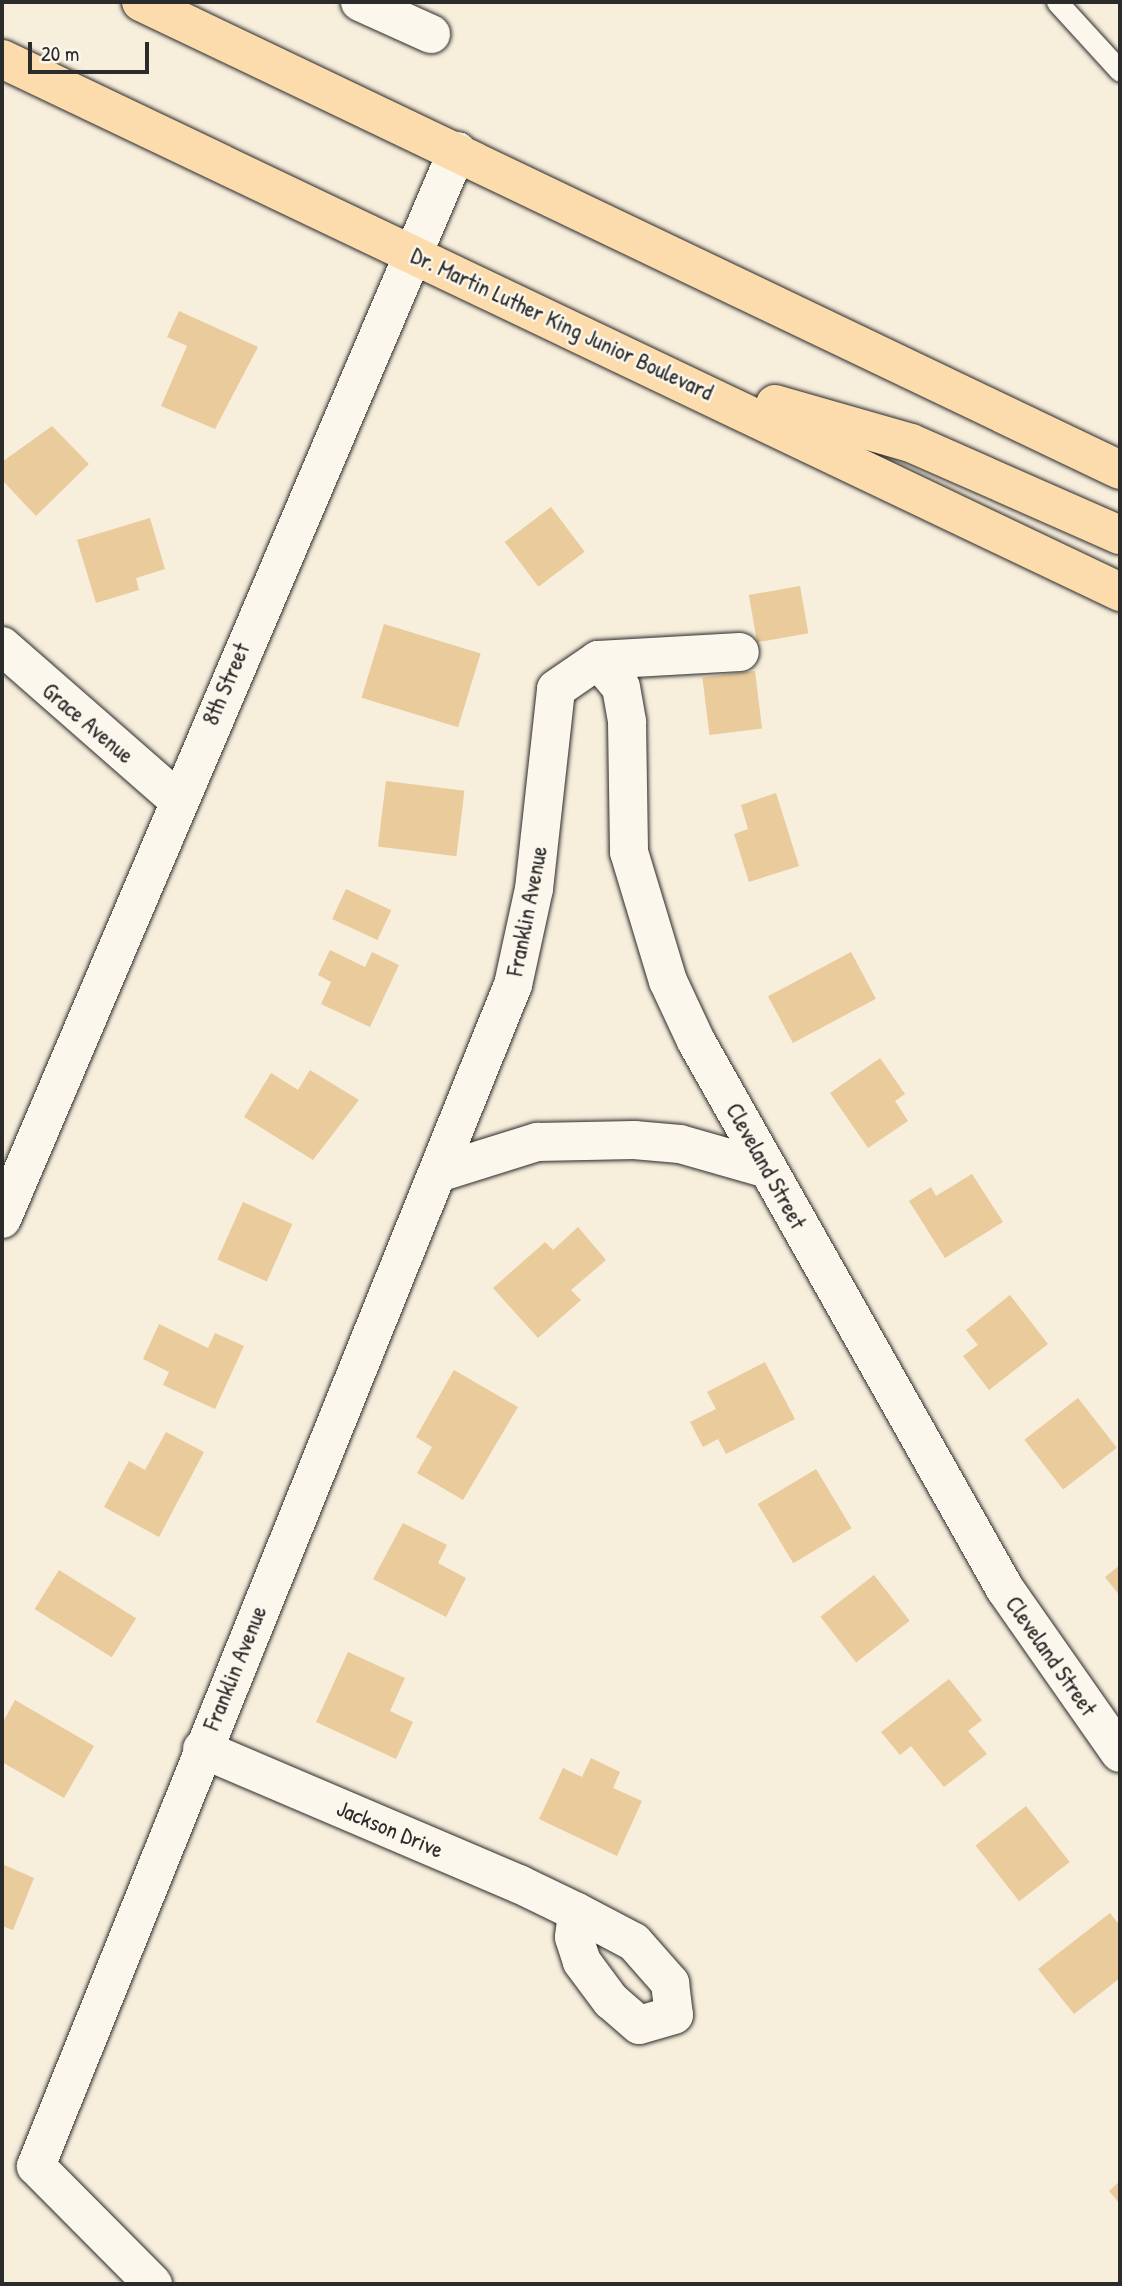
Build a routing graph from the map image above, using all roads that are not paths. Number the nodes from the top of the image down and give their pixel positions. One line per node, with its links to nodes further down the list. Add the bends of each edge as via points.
1 (142, 2): 9 (main road)
2 (360, 2): 4 (street)
3 (1057, 2): 7 (lane)
4 (431, 34)
5 (2, 44): 8 (main road)
6 (2, 60): 8 (main road, Dr. Martin Luther King Junior Boulevard)
7 (1120, 71)
8 (73, 93): 10 (main road, Dr. Martin Luther King Junior Boulevard)
9 (457, 151): 10 (street, 8th Street); 12 (main road)
10 (410, 252): 11 (main road, Dr. Martin Luther King Junior Boulevard); 18 (street, 8th Street)
11 (668, 374): 13 (main road, via 911,443); 14 (main road, Dr. Martin Luther King Junior Boulevard)
12 (1120, 470)
13 (1120, 535)
14 (1120, 592)
15 (2, 646): 18 (street, Grace Avenue)
16 (740, 652): 17 (street)
17 (598, 660): 19 (street, Cleveland Street, via 621,687 629,852 668,981); 20 (street, Franklin Avenue, via 556,689 534,889 513,985)
18 (177, 799): 21 (street, 8th Street)
19 (768, 1169): 20 (street, via 680,1144 634,1140 537,1142); 23 (street, Cleveland Street, via 1005,1589)
20 (441, 1172): 22 (street, Franklin Avenue)
21 (2, 1219)
22 (202, 1749): 24 (street, Jackson Drive); 25 (street, Franklin Avenue, via 36,2166)
23 (1120, 1754)
24 (577, 1912)
25 (153, 2284)

